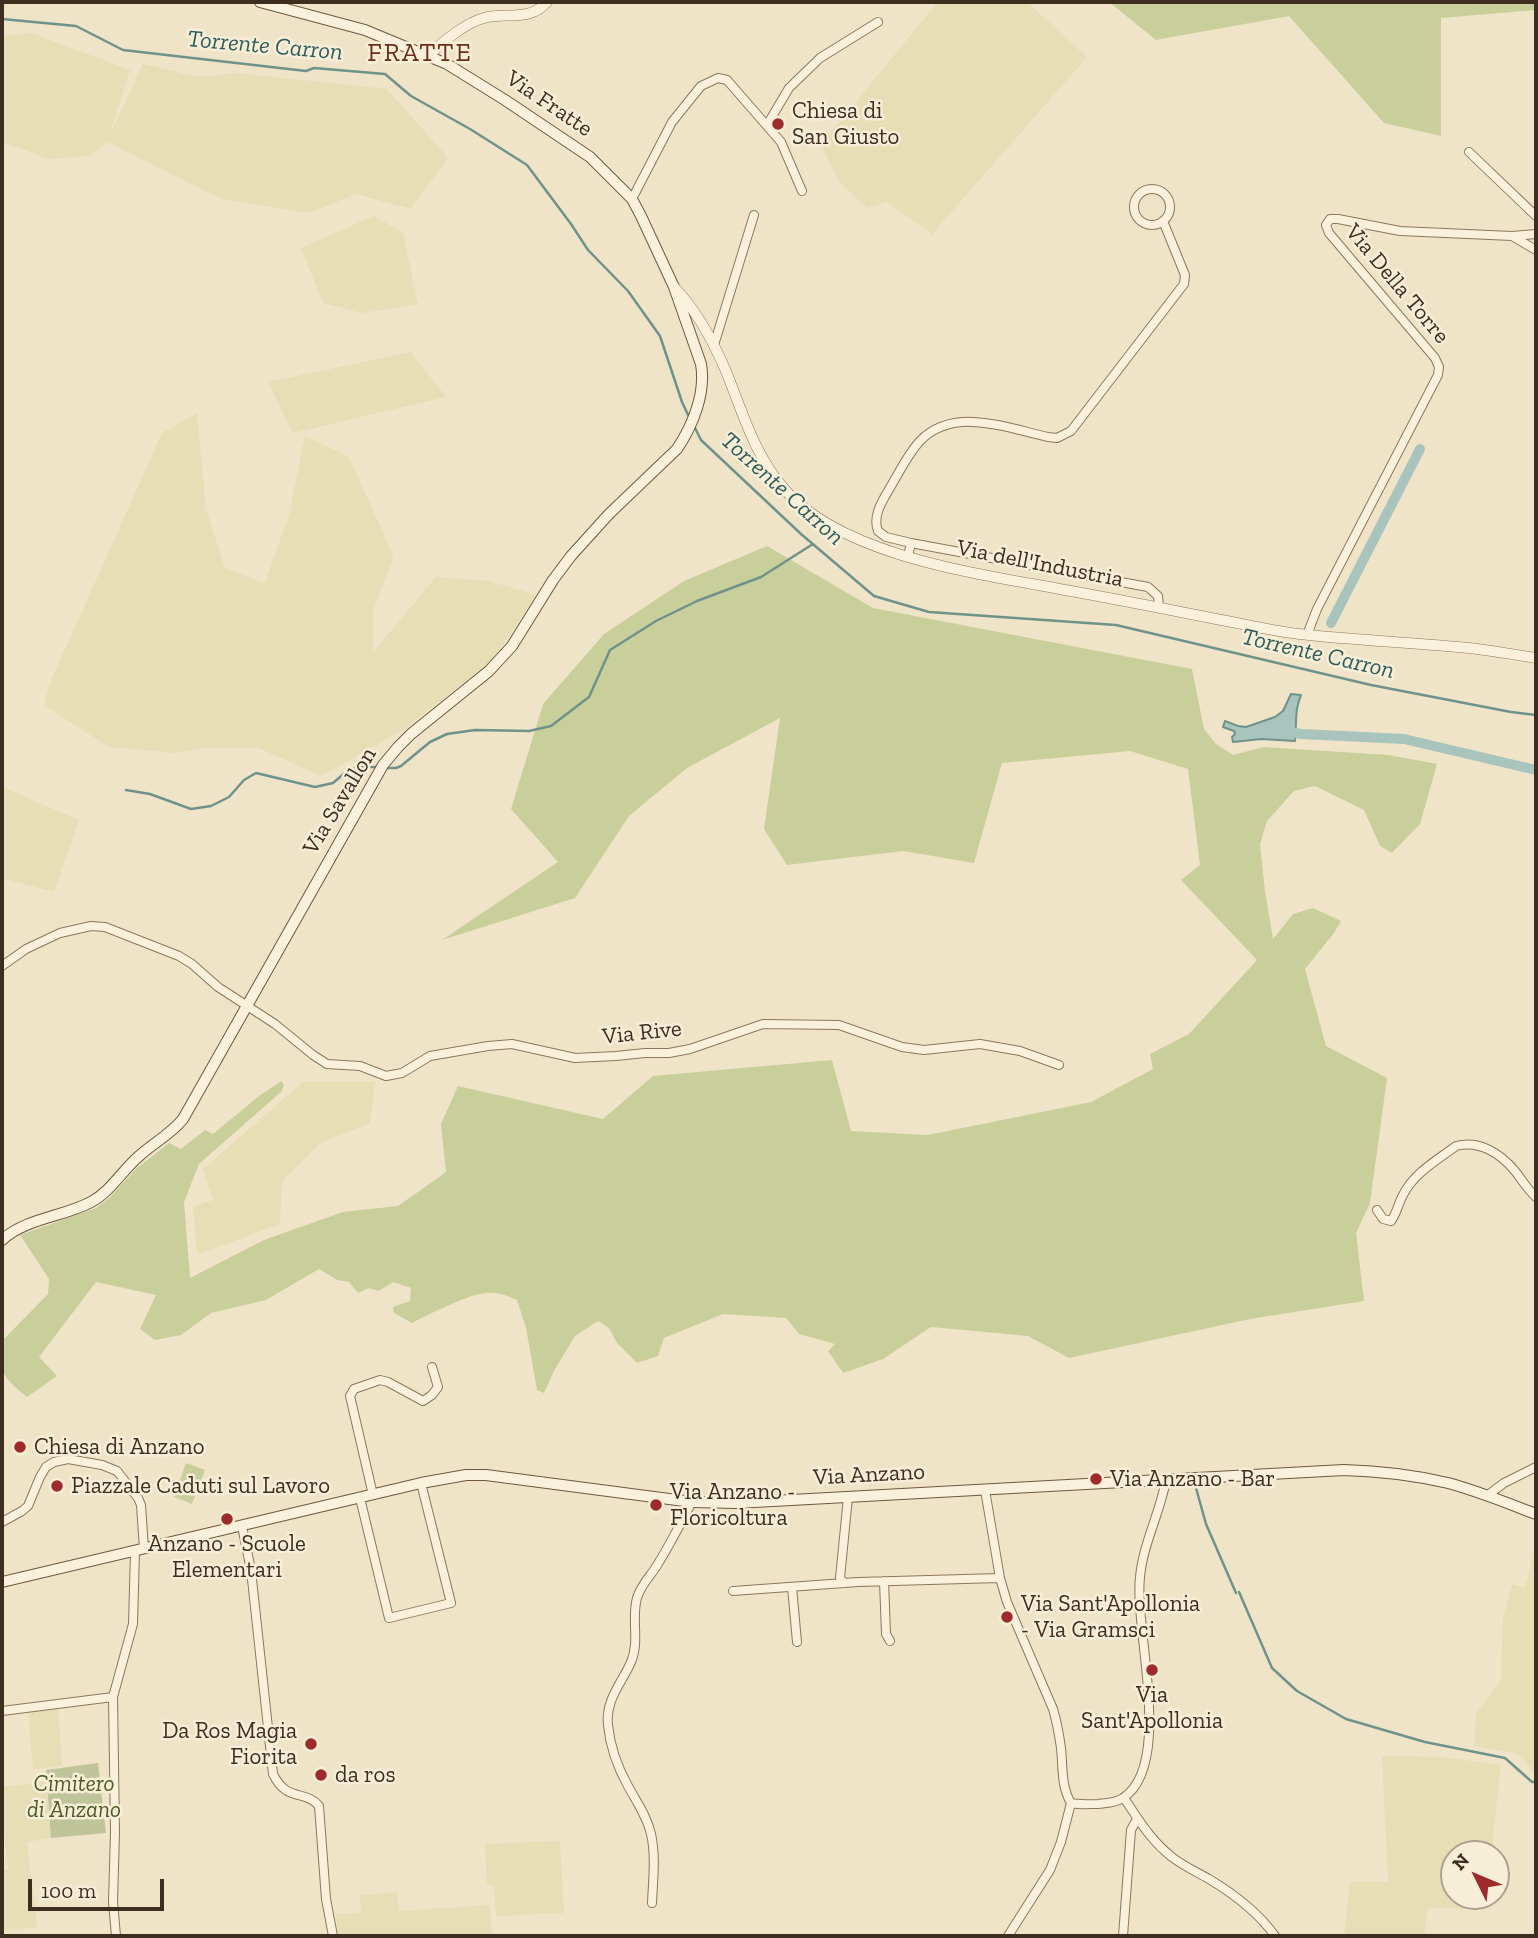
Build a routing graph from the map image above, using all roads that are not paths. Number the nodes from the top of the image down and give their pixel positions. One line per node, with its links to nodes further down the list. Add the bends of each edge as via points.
1 (260, 2): 4 (main road, Via Fratte, via 365,30)
2 (547, 2): 4 (street, via 522,16 480,18)
3 (878, 22): 5 (street, via 820,58 789,88)
4 (429, 56): 8 (main road, Via Fratte, via 572,144)
5 (766, 125): 7 (street, via 781,142); 8 (street, via 727,80 718,78 701,86 672,122)
6 (1469, 152): 10 (street)
7 (802, 191)
8 (632, 199): 15 (main road, Via Fratte)
9 (754, 215): 16 (street)
10 (1536, 216)
11 (1163, 221): 11 (street, via 1169,211 1165,195 1154,190 1138,196 1137,218 1152,225); 17 (street, via 1185,275 1184,284 1080,420 1056,438 983,422 954,423 931,432 907,457 876,520 878,531 886,537)
12 (1536, 234): 13 (street, Via Della Torre)
13 (1512, 236): 14 (street); 20 (street, Via Della Torre, via 1400,231 1338,219 1330,219 1326,225 1439,367)
14 (1536, 250)
15 (674, 287): 16 (street, Via dell'Industria, via 692,307); 23 (main road, Via Savallon, via 703,377 683,440 570,556 512,646 489,671 411,734 381,769)
16 (713, 345): 18 (street, Via dell'Industria, via 763,462 786,491 827,525)
17 (911, 544): 18 (street); 19 (street, via 1148,587 1158,596)
18 (908, 556): 19 (street, Via dell'Industria, via 969,572)
19 (1159, 607): 20 (street, Via dell'Industria)
20 (1307, 635): 21 (street, Via dell'Industria)
21 (1536, 658)
22 (2, 966): 23 (street, Via Rive, via 60,933 91,926 105,928 192,964)
23 (247, 1006): 24 (street, Via Rive, via 327,1064 360,1066 386,1076 402,1073 429,1056 488,1046 521,1045 575,1058 669,1053 762,1024 839,1025 924,1051 980,1044 1020,1051); 27 (main road, Via Savallon, via 175,1130 136,1159 94,1201 13,1230)
24 (1059, 1065)
25 (1536, 1197): 26 (street, via 1492,1150 1463,1144 1416,1177 1391,1221)
26 (1377, 1210)
27 (2, 1240)
28 (432, 1367): 33 (street, via 438,1387 423,1401 380,1380 350,1396)
29 (1536, 1467): 34 (street)
30 (1166, 1480): 32 (main road, Via Anzano); 34 (main road, Via Anzano, via 1344,1469 1433,1480); 52 (street, via 1140,1576 1150,1741 1136,1784)
31 (421, 1483): 33 (main road, Via Anzano); 36 (street, via 451,1603 389,1618); 37 (main road, Via Anzano, via 486,1475)
32 (985, 1490): 35 (main road, Via Anzano); 42 (street)
33 (373, 1495): 36 (main road, Via Anzano)
34 (1488, 1496): 38 (main road, Via Anzano)
35 (848, 1497): 37 (main road, Via Anzano); 45 (street, via 839,1578)
36 (360, 1498): 40 (main road, Via Anzano)
37 (692, 1502): 55 (street, via 638,1595 632,1660 614,1691 607,1723 616,1759 651,1833)
38 (1536, 1514)
39 (2, 1522): 41 (street, via 28,1506 46,1467 58,1460 102,1465 117,1471 142,1505)
40 (242, 1526): 41 (main road, Via Anzano); 57 (street, via 274,1774 287,1792 312,1799 319,1806)
41 (140, 1550): 44 (main road, Via Anzano); 50 (street, via 133,1624)
42 (1000, 1578): 43 (street); 53 (street, via 1055,1717 1063,1781)
43 (884, 1581): 45 (street); 48 (street)
44 (2, 1582)
45 (844, 1583): 46 (street)
46 (792, 1587): 47 (street); 49 (street)
47 (733, 1591)
48 (890, 1641)
49 (797, 1642)
50 (113, 1697): 51 (street); 56 (street)
51 (2, 1711)
52 (1124, 1798): 53 (street); 54 (street)
53 (1071, 1803): 58 (street, via 1050,1870)
54 (1137, 1819): 59 (street, via 1131,1829); 60 (street, via 1160,1848 1227,1890)
55 (652, 1903)
56 (116, 1936)
57 (333, 1936)
58 (1008, 1936)
59 (1123, 1936)
60 (1275, 1936)

